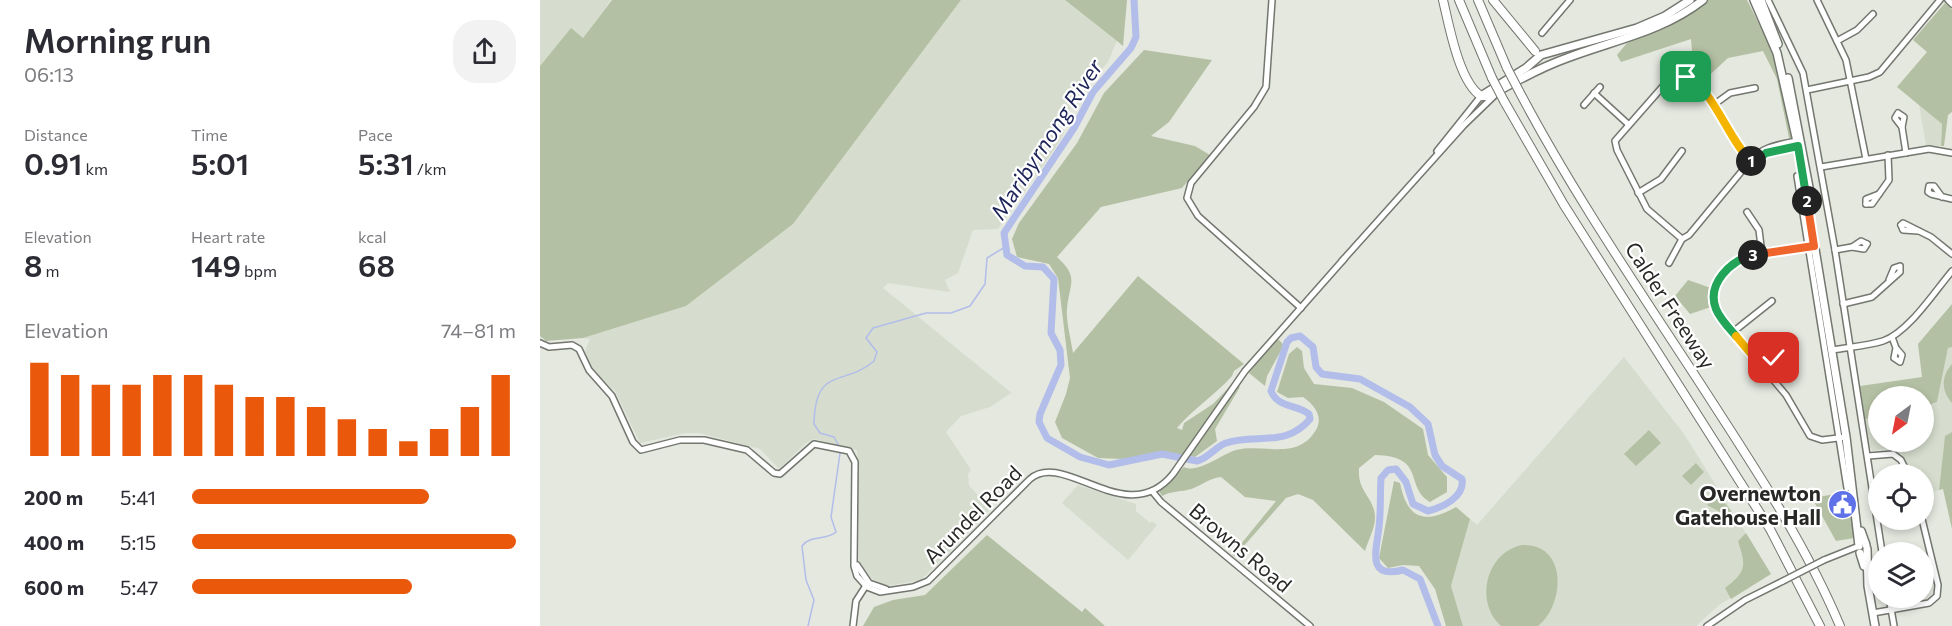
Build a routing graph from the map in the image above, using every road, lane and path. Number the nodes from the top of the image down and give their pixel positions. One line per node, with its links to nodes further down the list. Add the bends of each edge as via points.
1 (1272, 0): 58 (street, via 1266,87 1191,183 1187,198 1208,227)
2 (1443, 0): 26 (highway, via 1458,56)
3 (1459, 0): 81 (highway, Calder Freeway, bridge, via 1504,101 1564,205 1756,504)
4 (1478, 0): 82 (highway, Calder Freeway, bridge, via 1519,91 1597,224 1780,508)
5 (1493, 0): 18 (highway)
6 (1570, 0): 16 (street)
7 (1690, 0): 18 (main road, via 1637,28)
8 (1703, 0): 19 (main road, via 1663,26)
9 (1752, 0): 31 (main road, via 1780,66)
10 (1761, 0): 31 (main road, via 1784,61)
11 (1768, 0): 24 (street, via 1802,69)
12 (1816, 0): 17 (street)
13 (1944, 0): 14 (street); 21 (street, via 1881,70)
14 (1952, 4)
15 (1873, 14): 17 (street, via 1857,30)
16 (1542, 33)
17 (1837, 41): 21 (street)
18 (1538, 53): 19 (main road); 26 (main road, via 1526,68)
19 (1545, 66): 20 (main road)
20 (1526, 75): 26 (main road, via 1490,96); 39 (street, via 1491,99)
21 (1850, 81): 24 (street); 36 (street)
22 (1600, 87): 25 (street)
23 (1755, 88): 28 (street, via 1730,93)
24 (1807, 90): 38 (street)
25 (1594, 93): 27 (street); 29 (street)
26 (1481, 96): 39 (street)
27 (1584, 105)
28 (1713, 106): 29 (street, via 1696,82 1678,77 1665,84); 37 (street)
29 (1628, 124): 41 (street, via 1615,146)
30 (1902, 127): 33 (street)
31 (1799, 144): 37 (street, via 1766,153); 48 (main road)
32 (1682, 151): 41 (street, via 1661,179)
33 (1906, 153): 34 (street, via 1934,149); 35 (street)
34 (1952, 153)
35 (1888, 155): 36 (street); 42 (street, via 1889,180)
36 (1866, 159): 38 (street)
37 (1752, 162): 47 (street)
38 (1821, 167): 50 (street)
39 (1422, 171): 58 (street)
40 (1797, 176): 48 (street)
41 (1638, 193): 47 (street, via 1652,215)
42 (1879, 194)
43 (1942, 197): 44 (street)
44 (1952, 200)
45 (1747, 212): 51 (street, via 1756,224)
46 (1918, 231): 52 (street)
47 (1684, 238): 53 (street)
48 (1814, 246): 51 (street); 62 (main road); 67 (street)
49 (1852, 247): 50 (street)
50 (1835, 250): 57 (street)
51 (1762, 254): 59 (street, via 1738,260 1715,288 1716,308)
52 (1952, 254)
53 (1669, 264)
54 (1952, 271): 60 (street)
55 (1889, 280): 57 (street, via 1872,297)
56 (1772, 301): 59 (street)
57 (1843, 304): 63 (street)
58 (1301, 308): 71 (street, via 1242,375 1173,474)
59 (1733, 332): 66 (street)
60 (1892, 337): 63 (street); 65 (street)
61 (540, 343): 75 (street, via 579,349 589,370 612,396 633,442 641,450 680,440 704,440 747,450 780,474 812,445 851,453 855,460 855,557)
62 (1832, 347): 63 (street); 67 (main road)
63 (1850, 347): 68 (street)
64 (1781, 348): 66 (street)
65 (1896, 348)
66 (1763, 368): 67 (street, via 1786,395 1810,435 1819,440)
67 (1842, 438): 70 (street); 74 (main road, via 1852,466)
68 (1868, 456): 69 (street, via 1893,454); 73 (street)
69 (1903, 464)
70 (1846, 488)
71 (1152, 491): 75 (street, Arundel Road, via 1126,495 1053,472 1039,472 928,581 880,592); 79 (street, Browns Road)
72 (1924, 530): 76 (street, via 1938,594 1929,603)
73 (1881, 542)
74 (1862, 549): 77 (main road); 80 (street, bridge, via 1824,560 1745,600)
75 (867, 585): 78 (street, via 859,595)
76 (1892, 610): 77 (street); 84 (street)
77 (1873, 613): 83 (main road)
78 (853, 626)
79 (1310, 626)
80 (1707, 626)
81 (1819, 626)
82 (1840, 626)
83 (1875, 626)
84 (1894, 626)

